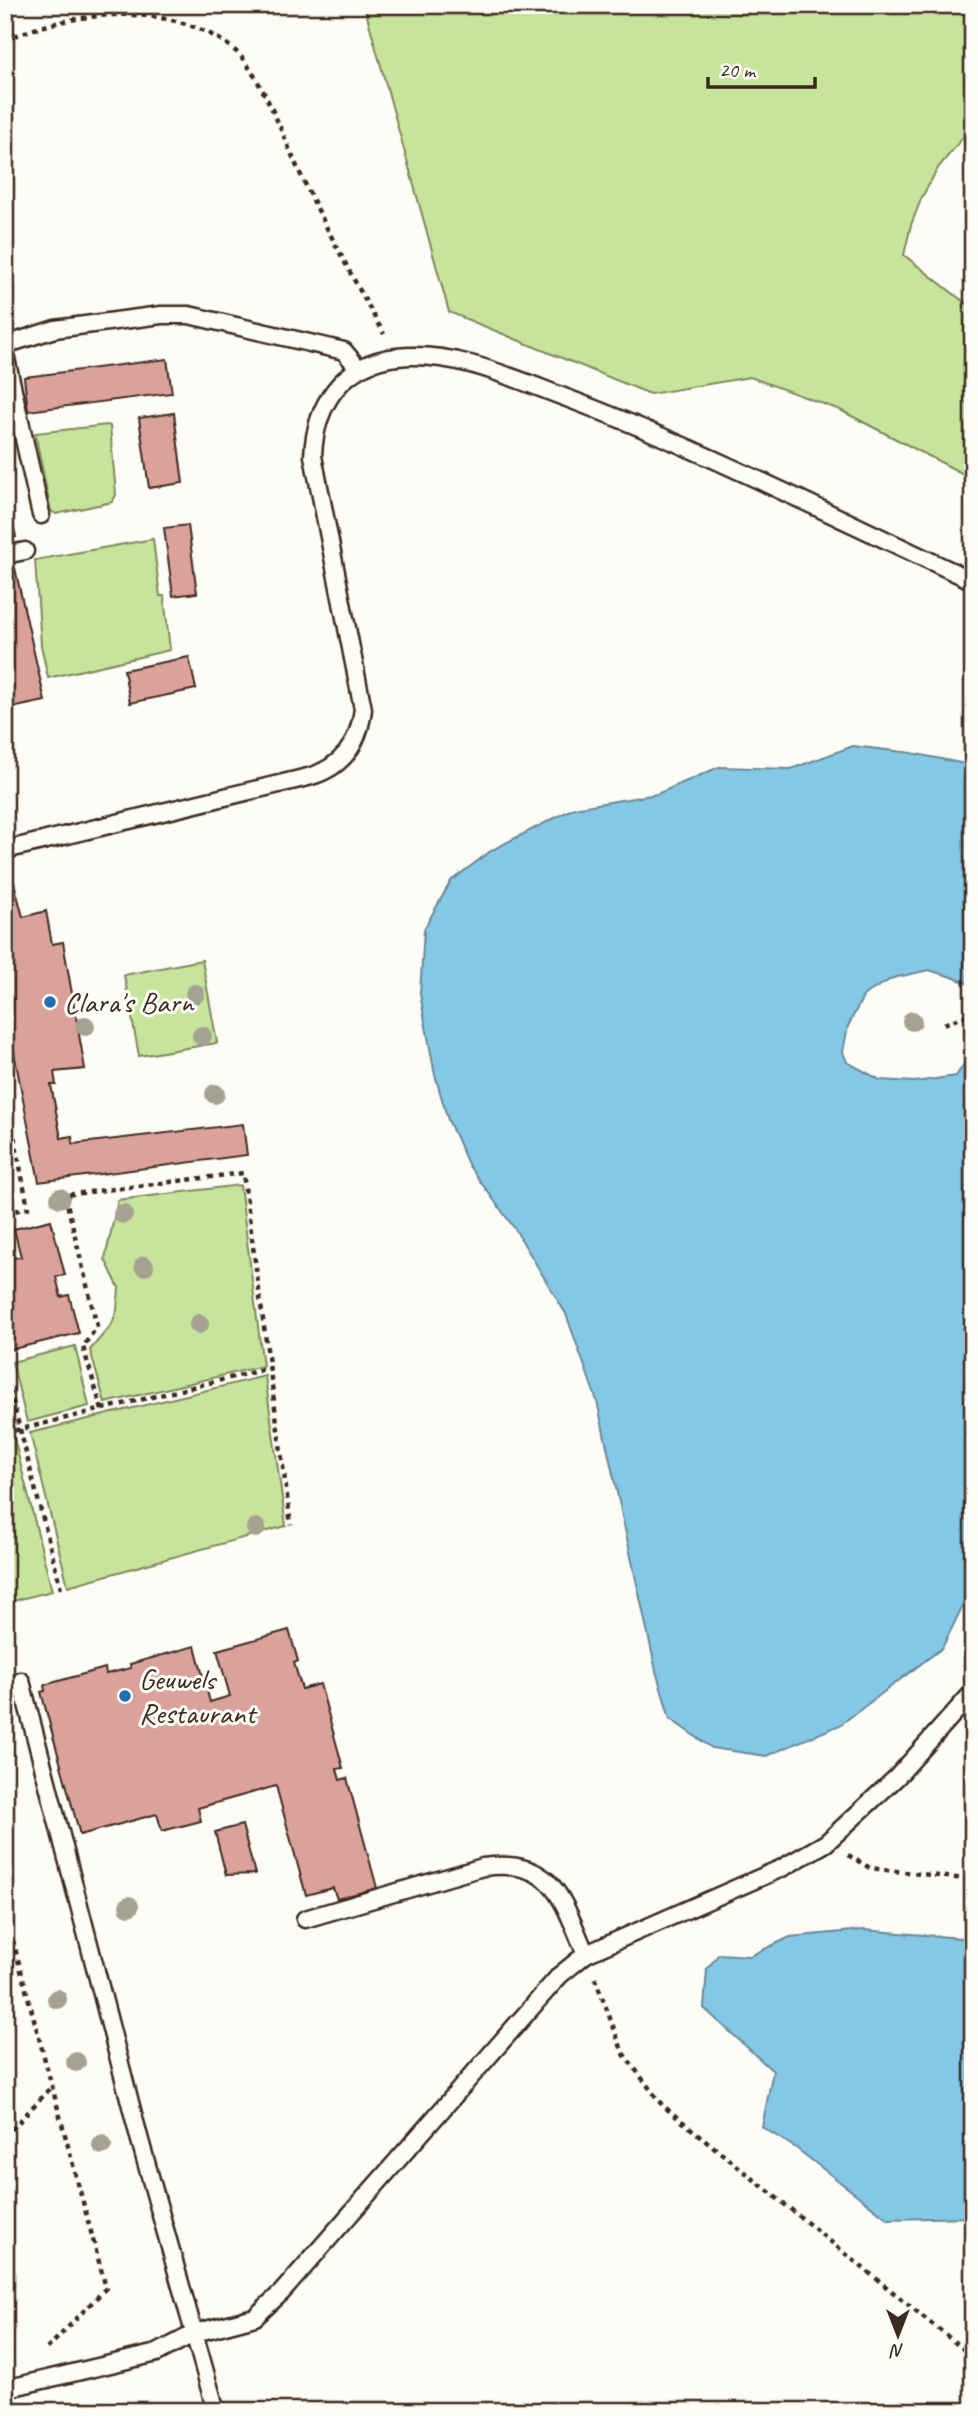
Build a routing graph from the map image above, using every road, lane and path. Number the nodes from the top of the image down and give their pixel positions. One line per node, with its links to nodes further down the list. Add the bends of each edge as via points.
1 (107, 9): 3 (path, via 40,25)
2 (198, 21): 6 (path, via 225,39 250,69 335,248)
3 (5, 40)
4 (5, 345): 7 (lane, via 55,329 189,315 344,351)
5 (5, 354): 8 (lane)
6 (397, 356): 7 (lane); 11 (lane, via 453,360 497,372 630,422)
7 (359, 369): 12 (lane, via 342,381 319,415 313,456 363,709 361,727 346,755 308,778)
8 (41, 515)
9 (24, 551): 10 (lane)
10 (5, 555)
11 (973, 581)
12 (5, 850)
13 (973, 1013): 14 (path)
14 (944, 1024)
15 (5, 1088): 16 (path, via 28,1208)
16 (5, 1213)
17 (270, 1368): 19 (path); 19 (path, via 243,1173 65,1195 97,1326 83,1347); 22 (path)
18 (5, 1371): 20 (path)
19 (102, 1410): 20 (path)
20 (20, 1430): 21 (path); 23 (path)
21 (5, 1433)
22 (291, 1525)
23 (61, 1588)
24 (21, 1681): 33 (lane, via 139,2137)
25 (973, 1692): 26 (lane, via 897,1777)
26 (826, 1843): 27 (path, via 870,1868); 30 (lane, via 782,1868)
27 (973, 1880)
28 (5, 1911): 31 (path)
29 (305, 1919): 30 (lane, via 483,1867 517,1866 533,1871 556,1888)
30 (586, 1954): 33 (lane, via 560,1975 282,2292 255,2317); 34 (path, via 623,2053 662,2105)
31 (52, 2086): 32 (path); 35 (path, via 106,2288 31,2365)
32 (5, 2137)
33 (195, 2333): 35 (lane, via 157,2353); 37 (lane)
34 (973, 2357)
35 (36, 2382): 36 (lane)
36 (5, 2389)
37 (216, 2411)

